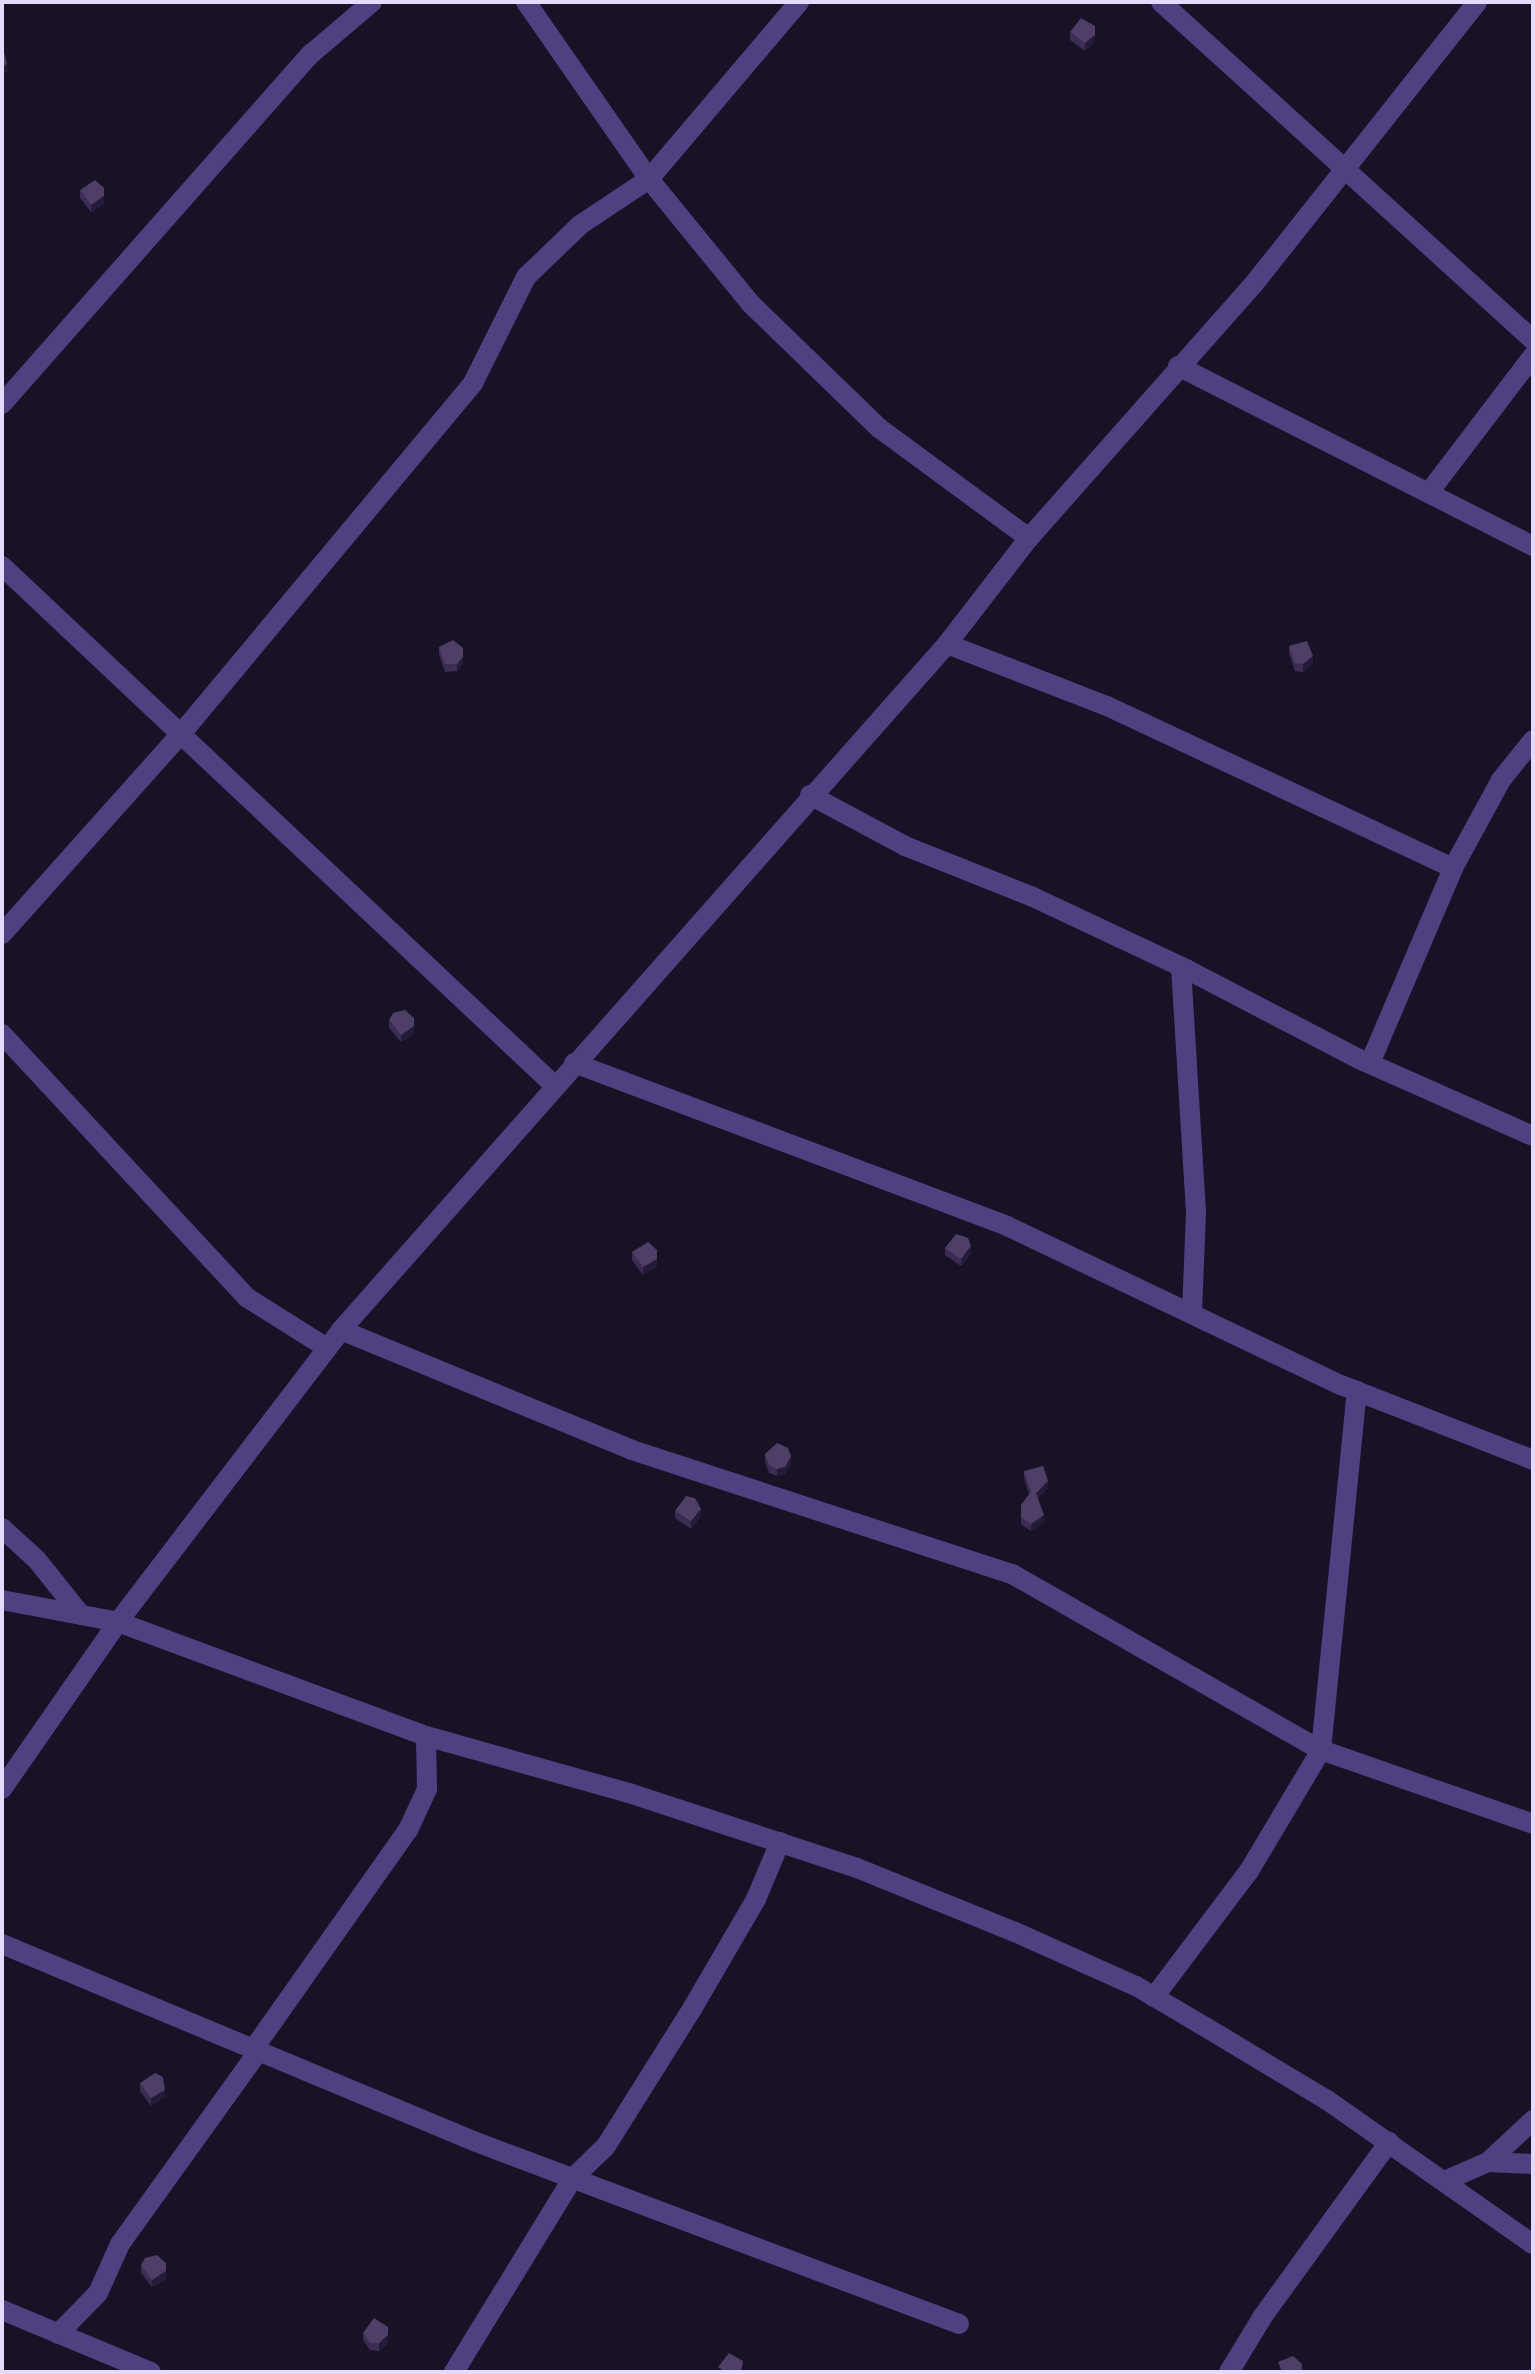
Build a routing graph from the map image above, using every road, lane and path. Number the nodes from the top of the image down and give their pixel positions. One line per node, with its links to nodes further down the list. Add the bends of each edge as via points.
1 (372, 2): 11 (street, via 311,54)
2 (526, 2): 7 (street)
3 (799, 2): 7 (street)
4 (1161, 2): 6 (street)
5 (1477, 2): 6 (street)
6 (1345, 167): 8 (street); 10 (street, via 1253,285)
7 (649, 179): 13 (street, via 750,303 879,428); 17 (street, via 580,225 526,277 473,383)
8 (1533, 340)
9 (1533, 356): 12 (street)
10 (1178, 366): 12 (street, via 1373,469); 13 (street)
11 (2, 404)
12 (1430, 491): 14 (street)
13 (1029, 538): 16 (street)
14 (1533, 546)
15 (2, 566): 17 (street)
16 (947, 644): 19 (street); 20 (street, via 1107,706)
17 (180, 735): 21 (street); 26 (street)
18 (1532, 742): 20 (street, via 1501,780)
19 (810, 795): 22 (street, via 905,846 1033,897); 24 (street, via 708,918)
20 (1453, 868): 25 (street)
21 (2, 934)
22 (1181, 967): 25 (street); 28 (street, via 1196,1213)
23 (2, 1034): 30 (street, via 246,1297)
24 (574, 1063): 26 (street); 28 (street, via 1007,1226)
25 (1370, 1063): 27 (street)
26 (554, 1085): 29 (street)
27 (1533, 1136)
28 (1192, 1312): 31 (street)
29 (341, 1330): 30 (street); 38 (street, via 632,1450 1012,1574)
30 (327, 1348): 36 (street)
31 (1357, 1391): 32 (street); 38 (street)
32 (1533, 1460)
33 (2, 1528): 35 (street, via 37,1560)
34 (2, 1600): 35 (street)
35 (81, 1615): 36 (street)
36 (118, 1622): 37 (street); 39 (street)
37 (426, 1736): 41 (street); 44 (street, via 427,1789 408,1830)
38 (1321, 1750): 40 (street); 43 (street, via 1249,1871)
39 (2, 1789)
40 (1533, 1824)
41 (780, 1842): 43 (street, via 1015,1932); 49 (street, via 756,1899 692,2009 606,2146)
42 (2, 1944): 44 (street)
43 (1154, 1997): 46 (street)
44 (254, 2052): 49 (street); 54 (street, via 120,2244 98,2293)
45 (1533, 2120): 47 (street)
46 (1389, 2142): 50 (street); 57 (street, via 1263,2316)
47 (1488, 2162): 48 (street); 50 (street)
48 (1533, 2164)
49 (573, 2178): 53 (street); 56 (street)
50 (1447, 2180): 51 (street)
51 (1533, 2244)
52 (2, 2310): 54 (street)
53 (959, 2324)
54 (58, 2334): 55 (street)
55 (151, 2372)
56 (454, 2372)
57 (1229, 2372)

